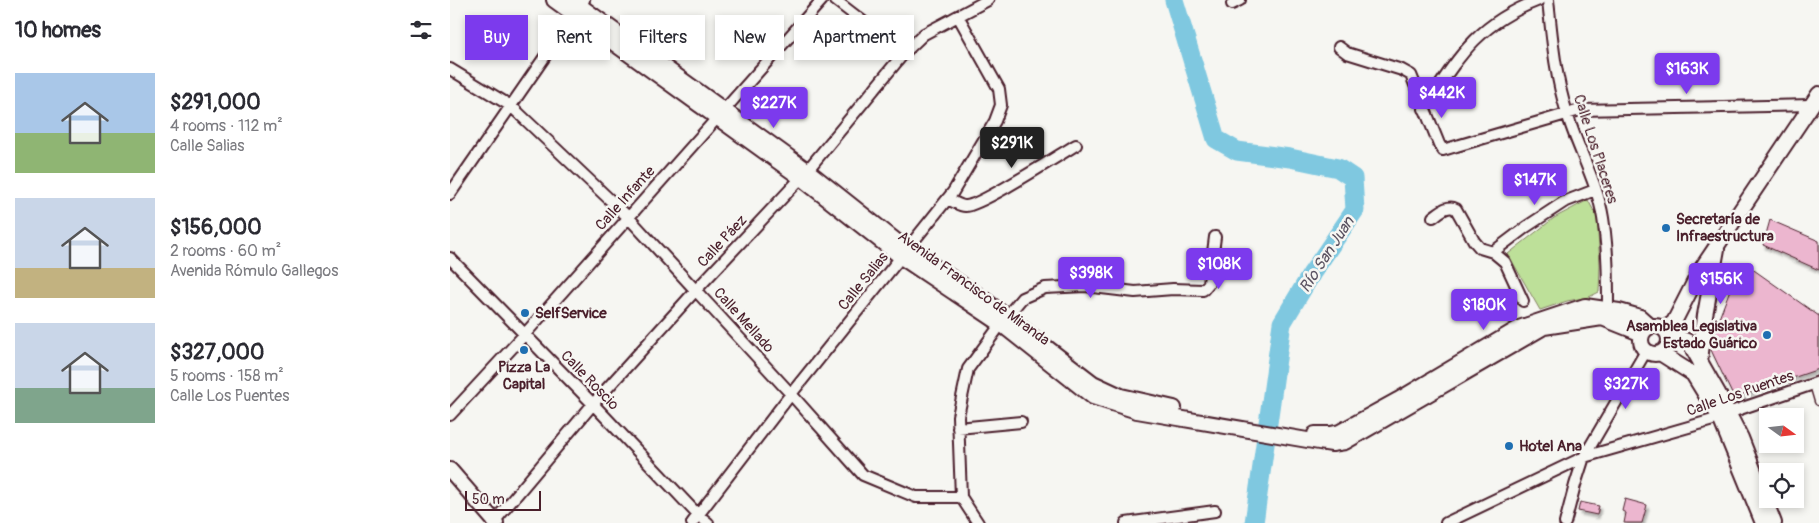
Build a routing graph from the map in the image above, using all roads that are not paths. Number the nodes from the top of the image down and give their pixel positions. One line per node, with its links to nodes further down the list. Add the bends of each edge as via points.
1 (554, 0): 7 (main road, Avenida Francisco de Miranda)
2 (822, 0): 18 (street, Calle Infante)
3 (835, 0): 8 (street)
4 (988, 0): 9 (street, Calle Páez)
5 (1539, 0): 16 (street, via 1496,21 1470,44)
6 (1548, 0): 17 (street, Calle Los Placeres, via 1556,66)
7 (577, 5): 15 (street); 18 (main road, Avenida Francisco de Miranda)
8 (855, 15)
9 (958, 16): 10 (street, Calle Páez, via 924,34); 23 (street, Calle Salias, via 999,90 1001,105 995,121)
10 (914, 44)
11 (1339, 48): 16 (street, via 1411,75)
12 (898, 60): 20 (street, Calle Páez)
13 (450, 69): 15 (street, Calle Mellado)
14 (1815, 100): 17 (street); 27 (main road)
15 (511, 106): 22 (street); 24 (street, Calle Mellado)
16 (1424, 109): 17 (street, via 1443,150)
17 (1567, 113): 21 (street, Calle Los Placeres)
18 (721, 114): 20 (main road, Avenida Francisco de Miranda); 24 (street, Calle Infante)
19 (1076, 145): 23 (street, via 976,204 966,206)
20 (805, 174): 29 (main road, Avenida Francisco de Miranda); 31 (street, Calle Páez)
21 (1595, 190): 28 (street, via 1564,202); 33 (street, Calle Los Placeres, via 1603,217 1608,262)
22 (450, 194)
23 (947, 199): 29 (street, Calle Salias)
24 (628, 217): 31 (street, Calle Mellado); 37 (street, Calle Infante)
25 (1433, 217): 28 (street, via 1452,206 1480,248)
26 (1216, 238): 34 (street, via 1209,283 1203,290 1135,292 1085,286 1045,288 1022,298)
27 (1718, 245): 36 (main road); 40 (main road)
28 (1493, 252): 32 (street, via 1505,262)
29 (904, 253): 34 (main road, Avenida Francisco de Miranda); 42 (street, Calle Salias)
30 (450, 258): 37 (street, Calle Roscio)
31 (696, 290): 42 (street, Calle Mellado); 44 (street, Calle Páez)
32 (1522, 301)
33 (1608, 309): 35 (main road, Avenida Francisco de Miranda, via 1640,317); 49 (main road, Avenida Francisco de Miranda, via 1585,306 1519,328 1340,432)
34 (1004, 320): 48 (street, via 968,369); 49 (main road, Avenida Francisco de Miranda, via 1093,397 1137,411 1221,421)
35 (1646, 330): 36 (main road, via 1660,326); 38 (main road, via 1641,343); 49 (main road, Avenida Francisco de Miranda, via 1602,318 1544,327 1345,442 1332,444)
36 (1666, 331): 39 (main road, via 1669,342); 40 (main road, via 1689,342)
37 (525, 334): 44 (street, Calle Roscio); 45 (street, Calle Infante)
38 (1646, 350): 39 (main road); 50 (street)
39 (1660, 353): 46 (main road, via 1693,374)
40 (1700, 362): 46 (main road)
41 (1817, 383): 43 (street); 46 (street, Calle Los Puentes)
42 (791, 394): 52 (street, Calle Mellado, via 863,475 916,497); 54 (street, Calle Salias)
43 (1819, 400)
44 (593, 404): 54 (street, Calle Roscio); 55 (street, Calle Páez)
45 (450, 415)
46 (1724, 416): 50 (street, Calle Los Puentes); 61 (main road); 62 (main road, via 1741,438)
47 (1021, 422): 48 (street)
48 (958, 428): 52 (street)
49 (1318, 438)
50 (1584, 457): 59 (street, Calle Los Puentes); 60 (street)
51 (450, 470): 55 (main road)
52 (962, 497): 57 (street)
53 (1215, 511): 58 (street)
54 (695, 519): 56 (street, Calle Roscio)
55 (494, 522)
56 (708, 523)
57 (978, 523)
58 (1126, 523)
59 (1446, 523)
60 (1565, 523)
61 (1763, 523)
62 (1774, 523)

